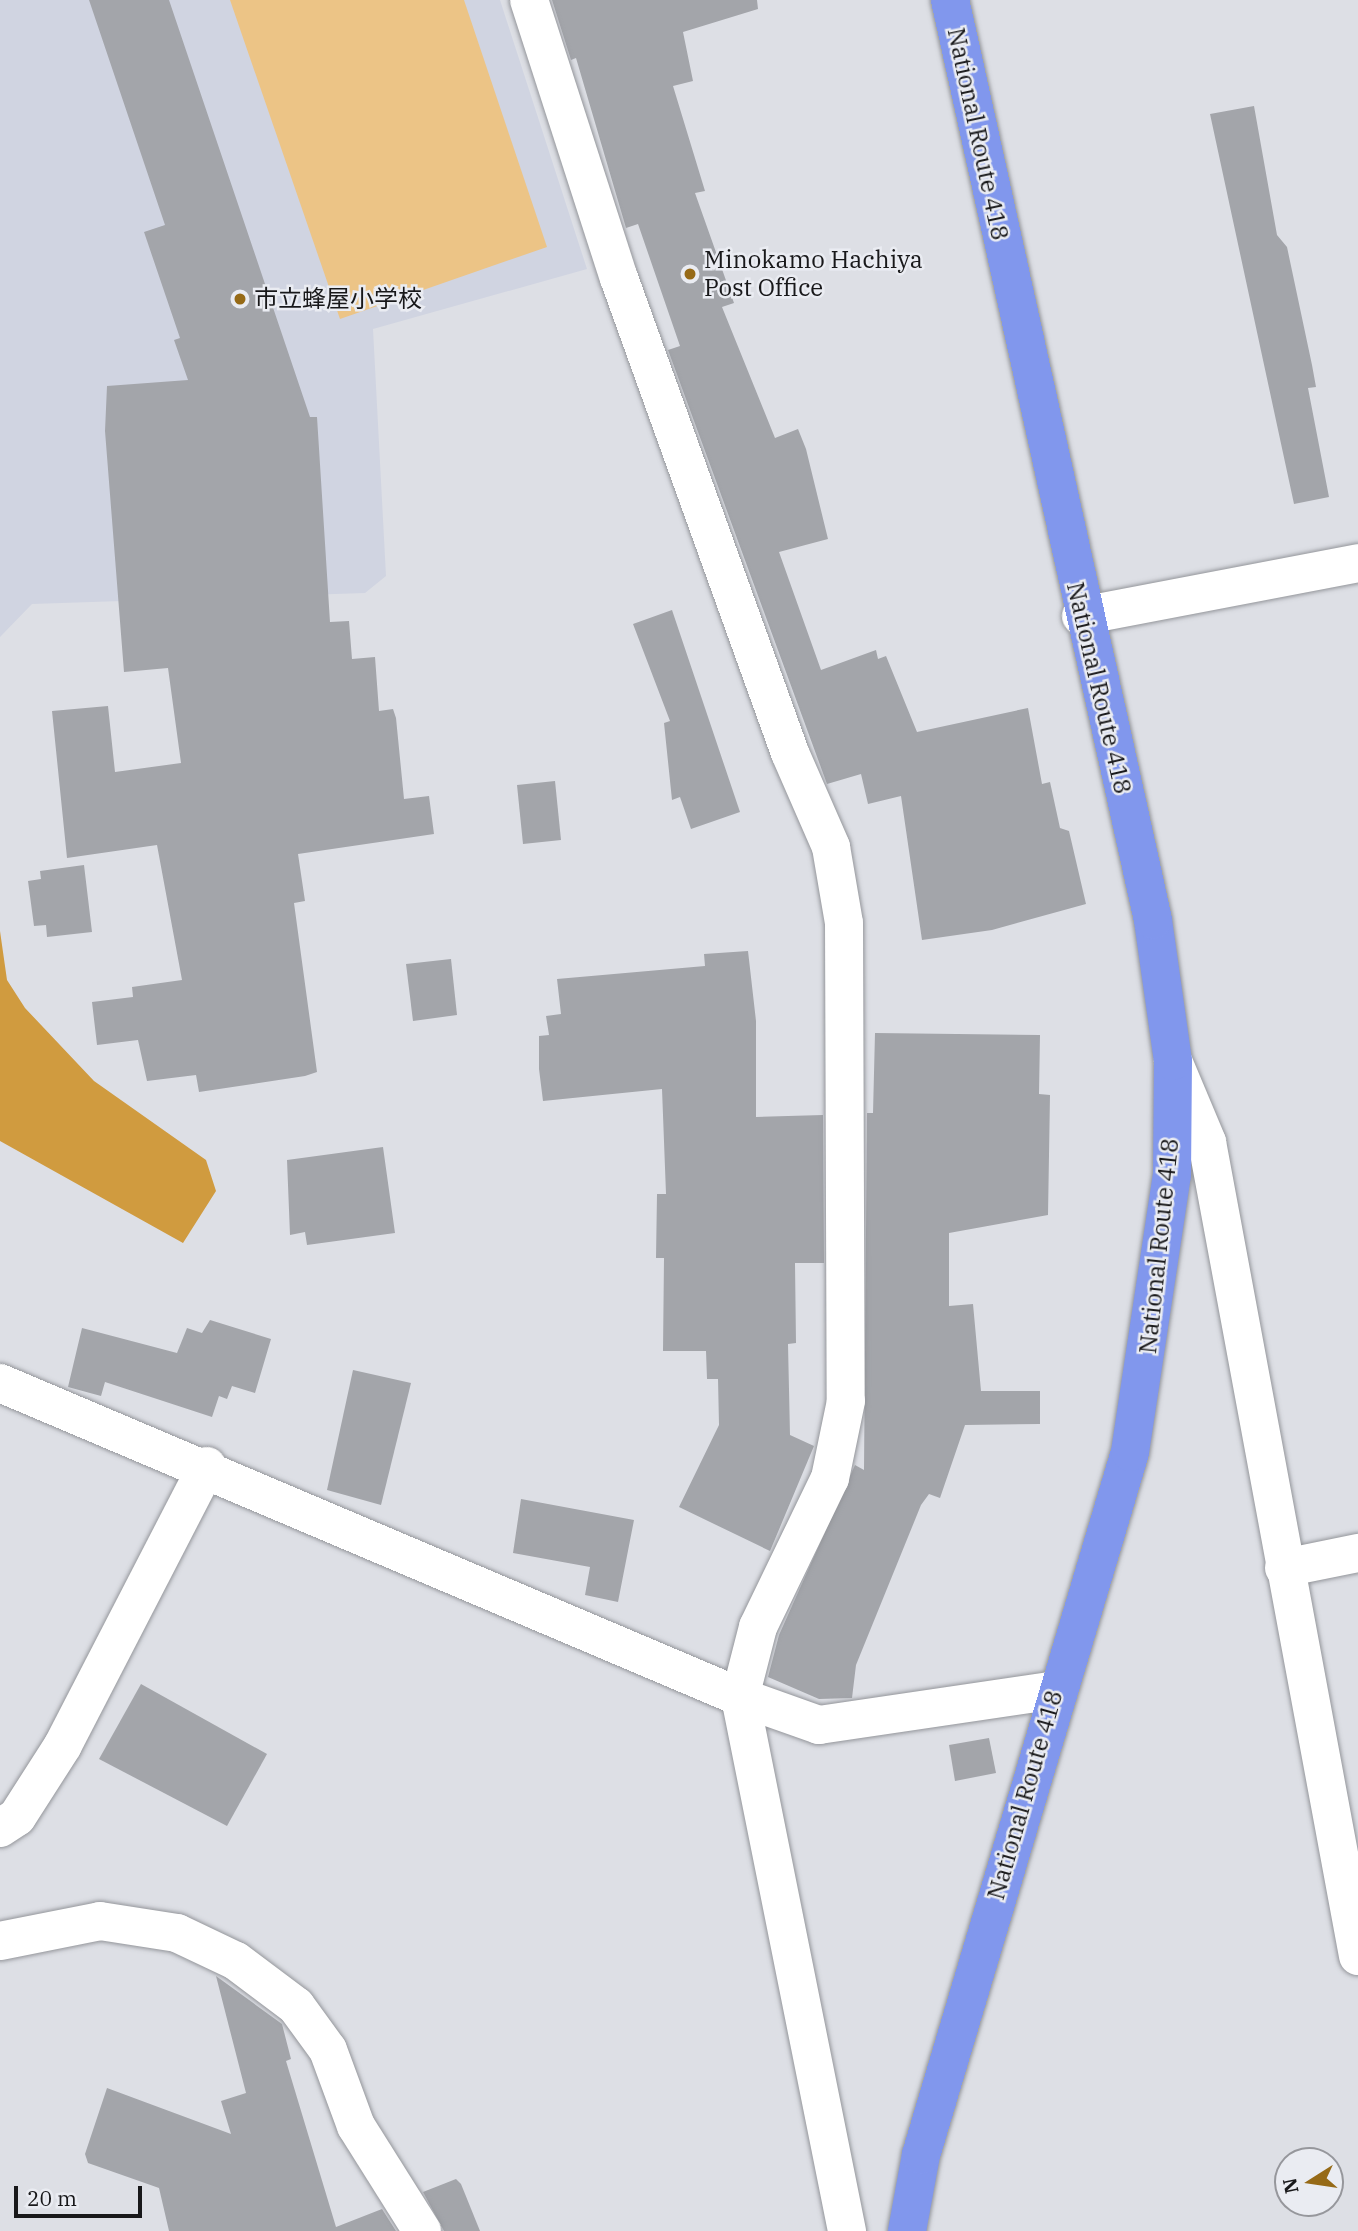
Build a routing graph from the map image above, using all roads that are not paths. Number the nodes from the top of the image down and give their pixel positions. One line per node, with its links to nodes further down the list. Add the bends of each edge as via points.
1 (529, 0): 11 (street, via 618,278 790,753 831,847 844,923 846,1401 830,1478 758,1627)
2 (950, 0): 4 (highway, National Route 418)
3 (1358, 563): 4 (street)
4 (1081, 616): 5 (highway, National Route 418, via 1153,920)
5 (1173, 1061): 9 (street, via 1207,1142); 10 (highway, National Route 418, via 1172,1175 1135,1425)
6 (0, 1383): 7 (street)
7 (206, 1466): 11 (street); 12 (street, via 63,1745 17,1817)
8 (1358, 1553): 9 (street)
9 (1284, 1568): 14 (street)
10 (1055, 1690): 11 (street, via 819,1725); 17 (highway, National Route 418, via 921,2155)
11 (740, 1697): 16 (street)
12 (0, 1828)
13 (0, 1941): 15 (street, via 100,1921 177,1933 236,1961 296,2006 328,2050 356,2126)
14 (1358, 1956)
15 (422, 2231)
16 (847, 2231)
17 (907, 2231)

